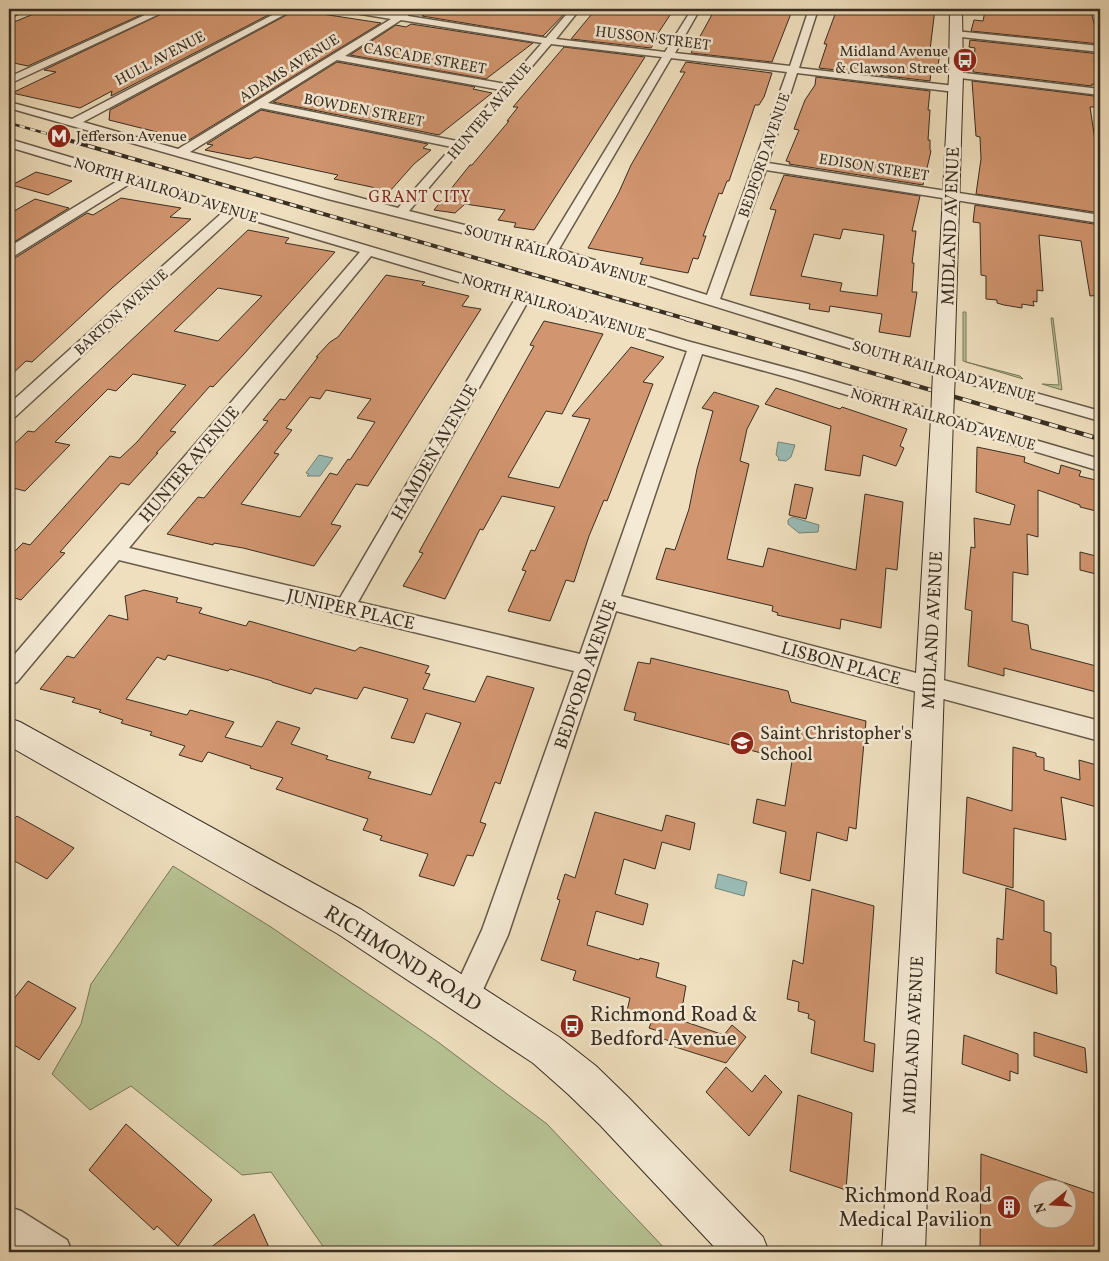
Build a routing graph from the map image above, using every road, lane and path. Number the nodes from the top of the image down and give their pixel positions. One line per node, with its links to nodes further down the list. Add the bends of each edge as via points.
1 (24, 9): 10 (street)
2 (165, 9): 18 (street)
3 (290, 9): 24 (street, HULL AVENUE)
4 (348, 9): 11 (street, HUSSON STREET)
5 (414, 9): 11 (street, ADAMS AVENUE)
6 (576, 9): 13 (street, HUNTER AVENUE)
7 (696, 9): 15 (street)
8 (814, 9): 17 (street, BEDFORD AVENUE)
9 (956, 9): 12 (street, MIDLAND AVENUE)
10 (9, 15)
11 (401, 17): 13 (street, HUSSON STREET); 16 (street, ADAMS AVENUE)
12 (955, 34): 14 (street); 19 (street, MIDLAND AVENUE)
13 (549, 41): 15 (street, HUSSON STREET); 20 (street, HUNTER AVENUE)
14 (1100, 49)
15 (669, 54): 17 (street, HUSSON STREET); 37 (street)
16 (336, 58): 20 (street, CASCADE STREET); 23 (street, ADAMS AVENUE)
17 (794, 69): 19 (street, HUSSON STREET); 30 (street, BEDFORD AVENUE)
18 (9, 81)
19 (956, 82): 21 (street, HUSSON STREET); 32 (street, MIDLAND AVENUE)
20 (508, 88): 26 (street, HUNTER AVENUE)
21 (1100, 92)
22 (9, 105): 24 (street, SOUTH RAILROAD AVENUE)
23 (260, 105): 26 (street, BOWDEN STREET); 28 (street, ADAMS AVENUE)
24 (73, 123): 28 (street, SOUTH RAILROAD AVENUE)
25 (9, 143): 27 (street, NORTH RAILROAD AVENUE)
26 (461, 145): 34 (street, HUNTER AVENUE)
27 (26, 148): 29 (street); 31 (street, NORTH RAILROAD AVENUE)
28 (180, 154): 34 (street, SOUTH RAILROAD AVENUE)
29 (9, 156)
30 (761, 166): 32 (street, EDISON STREET); 40 (street, BEDFORD AVENUE)
31 (129, 179): 33 (street, NORTH RAILROAD AVENUE); 38 (street)
32 (951, 196): 35 (street, EDISON STREET); 42 (street, MIDLAND AVENUE)
33 (233, 210): 36 (street, NORTH RAILROAD AVENUE); 43 (street, BARTON AVENUE)
34 (401, 213): 37 (street, SOUTH RAILROAD AVENUE)
35 (1100, 219)
36 (368, 251): 39 (street, NORTH RAILROAD AVENUE); 47 (street, HUNTER AVENUE)
37 (551, 251): 40 (street, SOUTH RAILROAD AVENUE)
38 (9, 253)
39 (523, 297): 41 (street, NORTH RAILROAD AVENUE); 49 (street, HAMDEN AVENUE)
40 (712, 301): 42 (street, SOUTH RAILROAD AVENUE)
41 (696, 348): 45 (street, NORTH RAILROAD AVENUE); 48 (street, BEDFORD AVENUE)
42 (944, 372): 44 (street, SOUTH RAILROAD AVENUE); 45 (street, MIDLAND AVENUE, bridge)
43 (9, 413)
44 (1100, 416)
45 (942, 418): 46 (street, NORTH RAILROAD AVENUE); 52 (street, MIDLAND AVENUE)
46 (1100, 465)
47 (115, 552): 49 (street, JUNIPER PLACE); 51 (street, HUNTER AVENUE)
48 (610, 601): 50 (street, BEDFORD AVENUE); 52 (street, LISBON PLACE)
49 (345, 607): 50 (street, JUNIPER PLACE)
50 (588, 665): 55 (street, BEDFORD AVENUE, via 494,935)
51 (9, 676)
52 (929, 686): 54 (street, LISBON PLACE); 59 (street, MIDLAND AVENUE)
53 (9, 731): 55 (street, RICHMOND ROAD, via 350,922)
54 (1100, 731)
55 (465, 997): 58 (street, RICHMOND ROAD, via 546,1050 582,1080)
56 (9, 1224): 57 (street)
57 (55, 1252)
58 (748, 1252)
59 (903, 1252)

